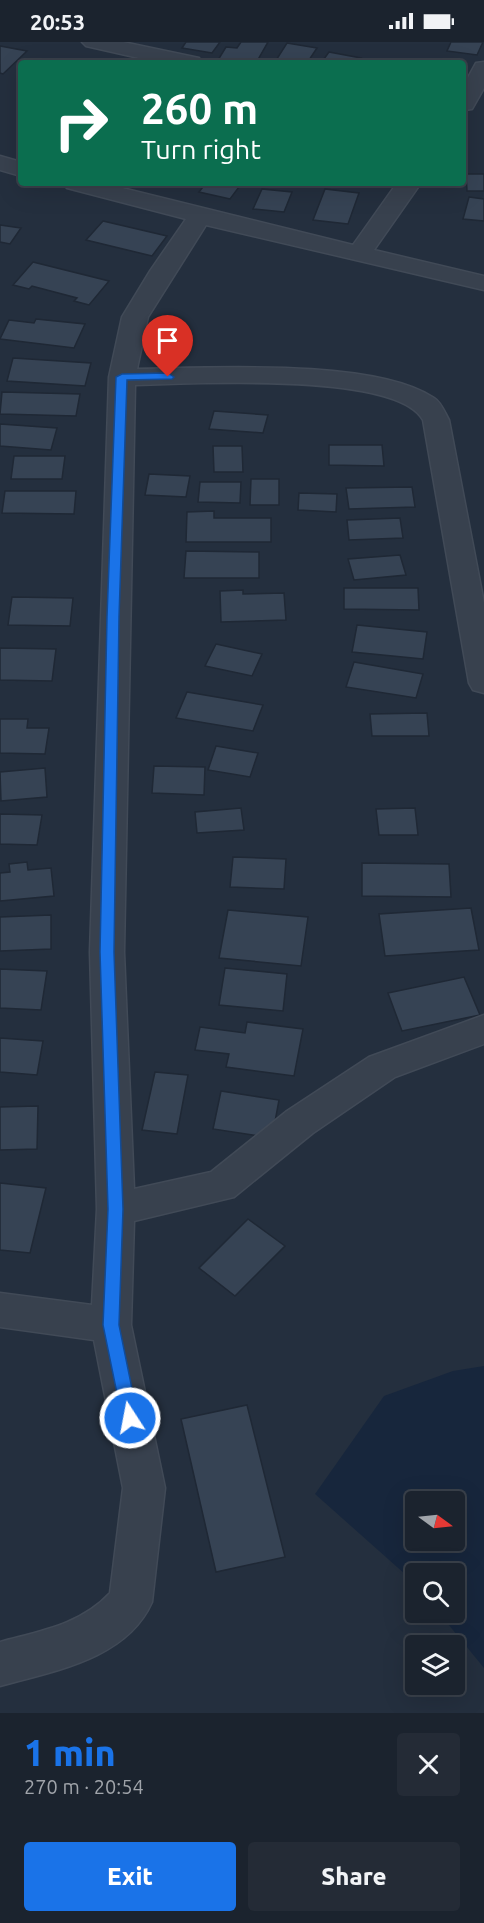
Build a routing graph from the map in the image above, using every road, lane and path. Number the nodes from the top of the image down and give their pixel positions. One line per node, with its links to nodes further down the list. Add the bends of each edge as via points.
1 (93, 42): 2 (street)
2 (177, 60)
3 (484, 68): 4 (street)
4 (466, 100)
5 (0, 163): 6 (street)
6 (18, 168)
7 (86, 186): 9 (street)
8 (407, 186): 10 (street)
9 (200, 216): 10 (street); 12 (street, via 135,317)
10 (359, 253): 11 (street)
11 (484, 283)
12 (122, 377): 13 (street, via 285,377 365,382 426,404 436,420); 15 (street, via 107,952)
13 (484, 683)
14 (484, 1029): 15 (street, via 382,1067 300,1122 221,1186)
15 (116, 1209): 17 (street)
16 (0, 1310): 17 (street)
17 (111, 1325): 18 (street, via 144,1488 130,1602 119,1616 92,1636)
18 (0, 1665)

